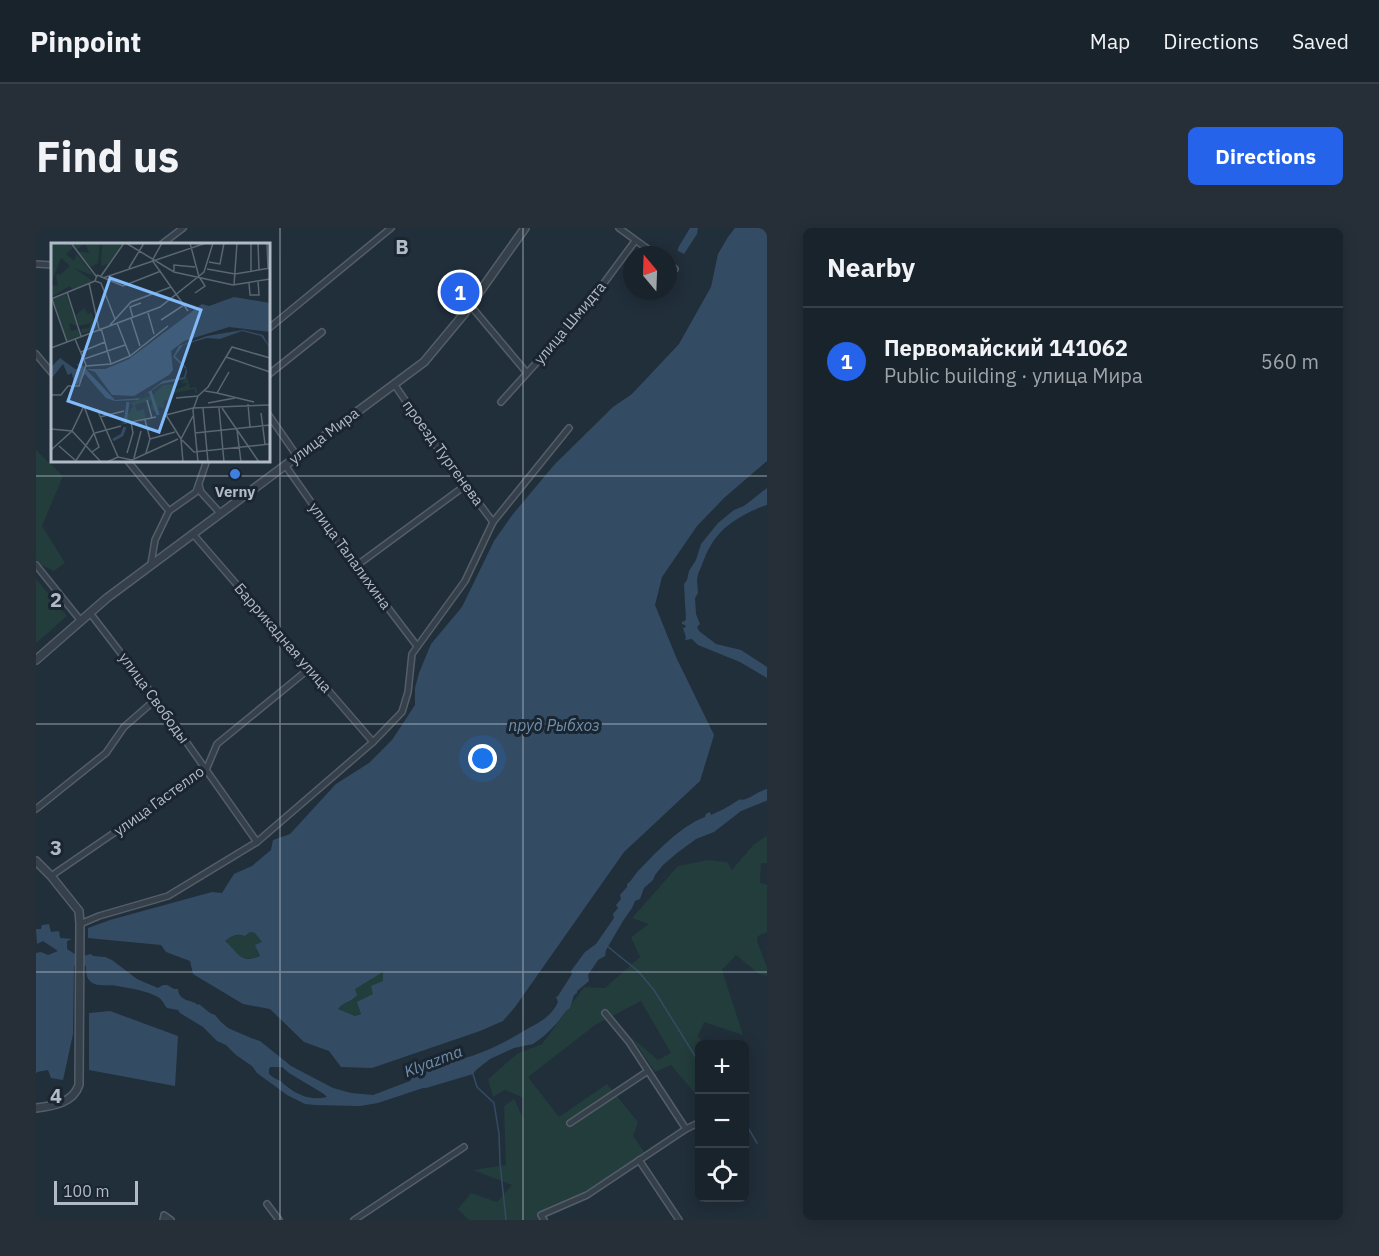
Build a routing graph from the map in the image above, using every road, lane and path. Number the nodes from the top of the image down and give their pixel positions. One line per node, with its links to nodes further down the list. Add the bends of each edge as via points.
1 (183, 228): 6 (street)
2 (391, 228): 11 (street)
3 (525, 228): 10 (street, улица Мира)
4 (619, 228): 5 (street)
5 (635, 240): 7 (street); 16 (street, улица Шмидта, via 584,310)
6 (163, 243)
7 (643, 246)
8 (36, 264): 9 (street)
9 (51, 265)
10 (470, 304): 16 (street); 17 (street, улица Мира, via 424,362)
11 (270, 327)
12 (322, 332): 15 (street)
13 (36, 354): 14 (street)
14 (51, 372)
15 (270, 373)
16 (527, 373): 18 (street, улица Шмидта)
17 (394, 384): 21 (street, улица Мира); 26 (street, проезд Тургенева)
18 (501, 402)
19 (270, 417): 21 (street)
20 (569, 428): 29 (street)
21 (297, 456): 24 (street, улица Мира)
22 (130, 462): 27 (street)
23 (206, 462): 25 (street)
24 (285, 465): 28 (street, улица Мира); 33 (street, улица Талалихина)
25 (199, 483): 27 (street, via 196,492); 28 (street, via 201,492)
26 (466, 485): 29 (street, проезд Тургенева); 33 (street)
27 (169, 511): 31 (street, via 155,540)
28 (220, 513): 30 (street, улица Мира)
29 (493, 522): 36 (street, via 465,581)
30 (193, 534): 31 (street, улица Мира); 38 (street, Баррикадная улица)
31 (151, 564): 34 (street, улица Мира)
32 (36, 565): 35 (street)
33 (356, 566): 36 (street, улица Талалихина)
34 (90, 613): 35 (street, улица Мира); 39 (street, улица Свободы)
35 (81, 621): 37 (street, улица Мира)
36 (417, 646): 40 (street, via 412,654 402,712)
37 (36, 660)
38 (310, 668): 40 (street, Баррикадная улица); 41 (street, улица Гастелло, via 217,744)
39 (156, 699): 41 (street, улица Свободы); 42 (street, via 124,726 105,753)
40 (373, 742): 43 (street)
41 (206, 770): 43 (street, улица Свободы); 45 (street, улица Гастелло)
42 (36, 808)
43 (257, 843): 46 (street, via 168,896)
44 (36, 861): 45 (street)
45 (51, 876): 46 (street, via 79,911)
46 (80, 924): 49 (street, via 79,1085 66,1102)
47 (605, 1013): 48 (street)
48 (648, 1071): 50 (street); 52 (street)
49 (36, 1108)
50 (570, 1123)
51 (695, 1124): 52 (street)
52 (686, 1129): 54 (street)
53 (464, 1147): 60 (street)
54 (639, 1160): 57 (street, via 587,1195); 61 (street)
55 (267, 1204): 59 (street)
56 (164, 1218): 58 (street)
57 (542, 1218)
58 (171, 1220)
59 (279, 1220)
60 (354, 1220)
61 (679, 1220)

